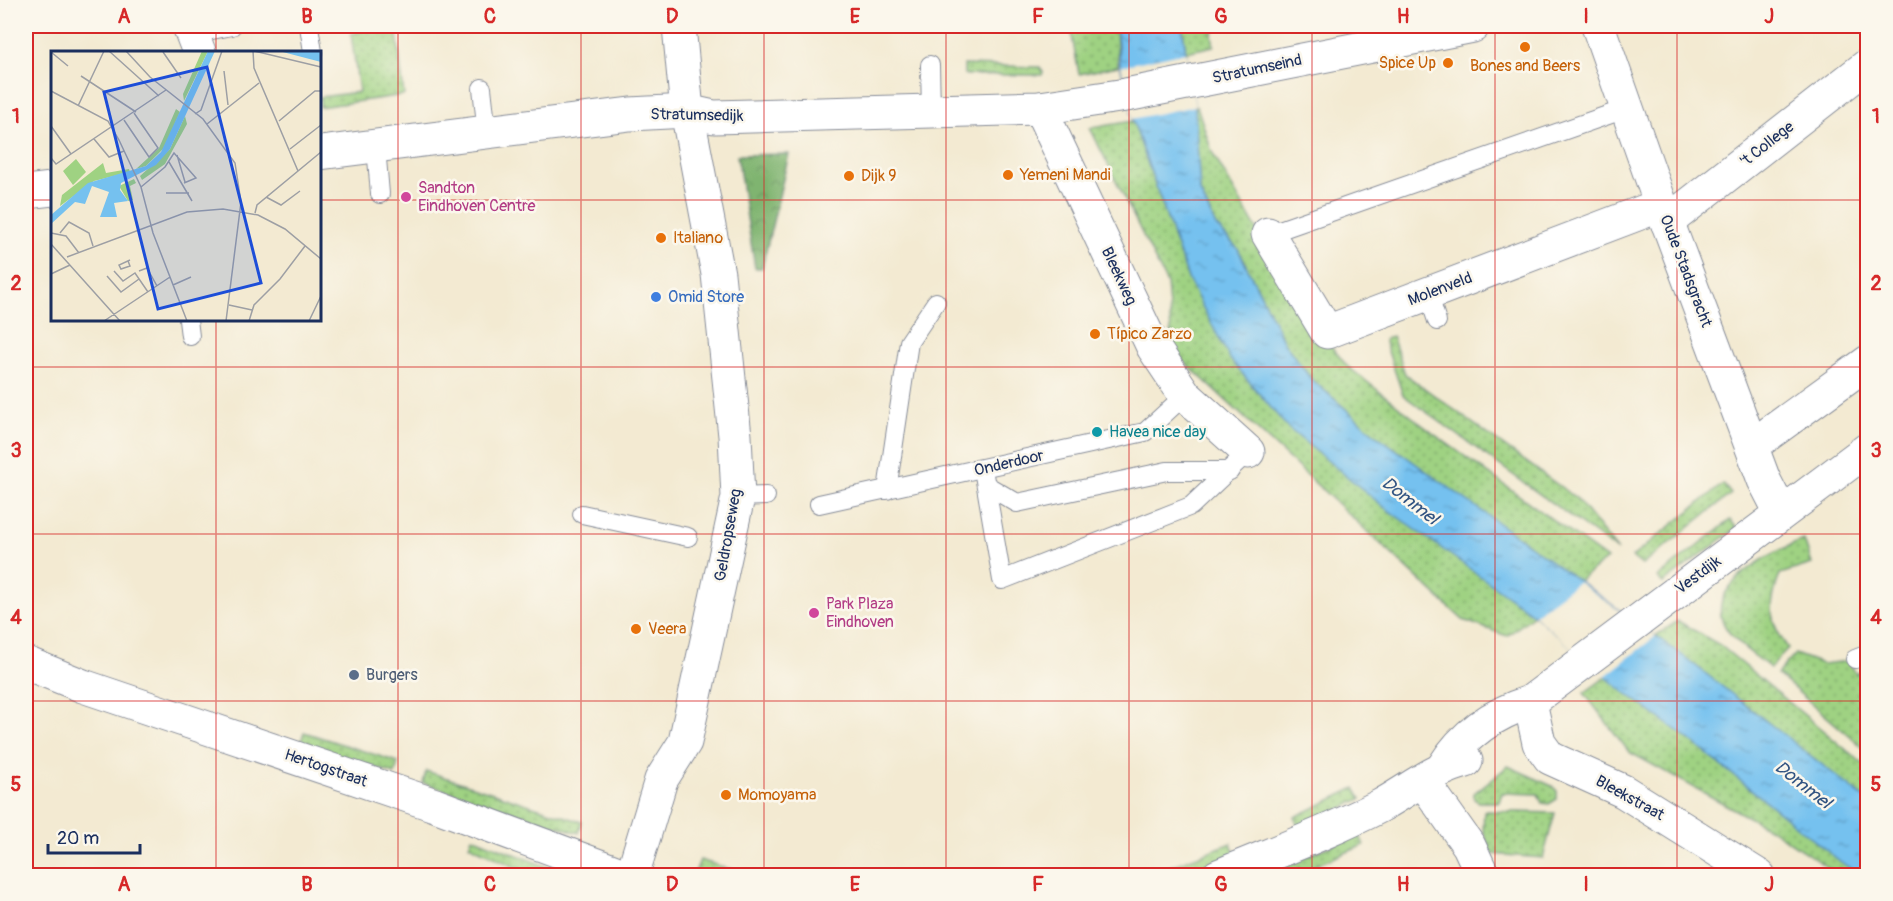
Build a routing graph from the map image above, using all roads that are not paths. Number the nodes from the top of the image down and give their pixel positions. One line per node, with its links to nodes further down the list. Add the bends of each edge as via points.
1 (232, 26): 7 (lane)
2 (309, 26): 8 (lane)
3 (679, 26): 14 (street, Geldropseweg)
4 (1473, 26): 6 (street, Stratumseind)
5 (1598, 26): 12 (street, Oude Stadsgracht)
6 (1369, 36): 13 (street, Stratumseind, via 1190,82)
7 (193, 37)
8 (313, 51)
9 (930, 65): 15 (lane)
10 (1868, 65): 22 (street, 't College)
11 (482, 88): 16 (lane)
12 (1626, 104): 22 (street, Oude Stadsgracht); 23 (lane)
13 (1040, 108): 15 (street, Stratumsedijk); 26 (street, Bleekweg, via 1153,347)
14 (687, 111): 15 (street, Stratumsedijk, via 714,117); 16 (street, Stratumsedijk, via 630,114); 41 (street, Geldropseweg, via 718,274 735,436 752,497 685,742 662,780)
15 (931, 111)
16 (487, 133): 17 (street, Stratumsedijk)
17 (376, 147): 18 (street, Stratumsedijk); 21 (lane)
18 (321, 153)
19 (51, 189): 20 (street)
20 (26, 192)
21 (380, 194)
22 (1664, 214): 23 (street, Molenveld, via 1432,307 1327,332); 27 (street, Oude Stadsgracht)
23 (1268, 234)
24 (936, 302): 31 (lane, via 909,342)
25 (1868, 362): 27 (street)
26 (1185, 395): 29 (street, Bleekweg); 30 (lane, Onderdoor, via 1145,432)
27 (1752, 446): 34 (street, Oude Stadsgracht)
28 (1868, 449): 34 (street, Vestdijk)
29 (1239, 461): 32 (lane, via 1167,471); 36 (lane, via 1191,506 1002,580)
30 (984, 477): 31 (lane, Onderdoor); 32 (lane); 36 (lane)
31 (887, 490): 33 (lane, Onderdoor)
32 (1017, 503): 36 (lane)
33 (819, 504)
34 (1781, 513): 39 (street, Vestdijk)
35 (582, 514): 37 (lane)
36 (994, 529)
37 (688, 537)
38 (26, 663): 41 (street, Hertogstraat, via 83,686 435,805)
39 (1530, 702): 40 (street, Vestdijk, via 1504,710 1457,746); 44 (street, Bleekstraat, via 1539,743 1550,758 1623,791)
40 (1433, 774): 42 (street, Vestdijk, via 1380,806); 43 (street)
41 (618, 874)
42 (1218, 876)
43 (1483, 876)
44 (1759, 876)

